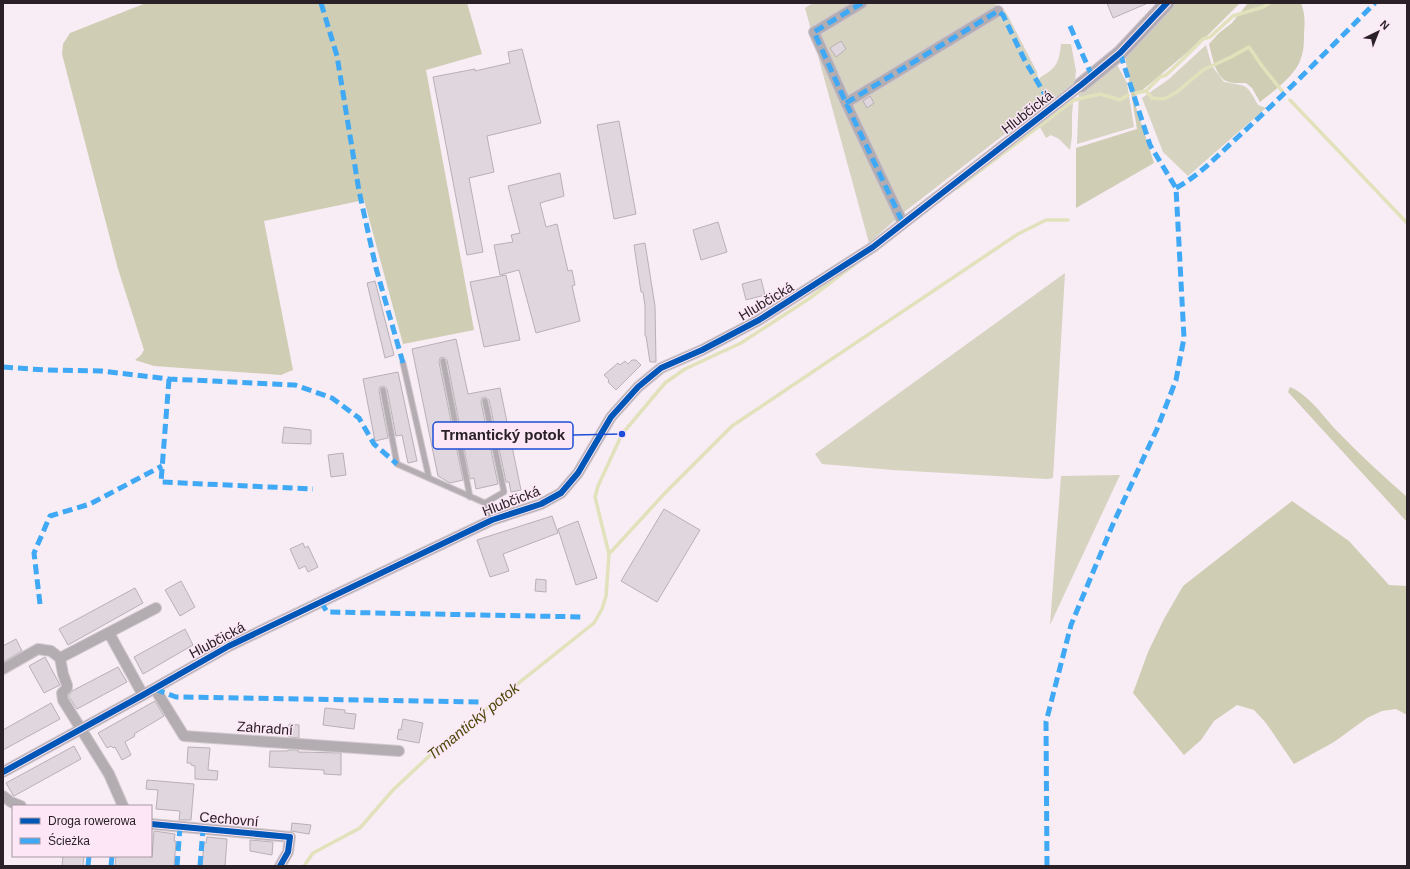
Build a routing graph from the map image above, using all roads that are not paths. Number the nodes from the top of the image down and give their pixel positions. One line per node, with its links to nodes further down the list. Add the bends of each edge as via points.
1 (862, 3): 5 (street, via 814,32)
2 (1166, 3): 4 (street, via 1120,53)
3 (998, 11): 5 (street)
4 (1081, 85): 6 (street, Hlubčická)
5 (846, 103): 6 (street)
6 (903, 223): 14 (street, Hlubčická, via 873,247 760,320 661,368 638,387 611,417 578,473 560,493 541,504)
7 (443, 361): 12 (lane)
8 (403, 363): 11 (lane)
9 (383, 390): 11 (lane, via 397,464)
10 (485, 401): 13 (lane, via 504,492)
11 (429, 478): 12 (lane)
12 (470, 497): 13 (lane)
13 (485, 503): 14 (lane)
14 (492, 520): 19 (street, Hlubčická, via 230,646)
15 (156, 608): 16 (street)
16 (109, 633): 17 (street); 20 (street)
17 (60, 658): 18 (street, via 51,651 38,648); 21 (street, via 67,685 62,693 63,698)
18 (3, 669)
19 (154, 689): 20 (street, Hlubčická); 22 (street, Zahradní, via 184,736)
20 (143, 695): 21 (street, Hlubčická)
21 (81, 729): 23 (street, Hlubčická); 26 (street, via 109,774)
22 (399, 751)
23 (3, 772)
24 (3, 796): 25 (street)
25 (18, 805)
26 (123, 805)
27 (152, 824): 28 (street, Cechovní, via 290,838 288,852)
28 (280, 866)

